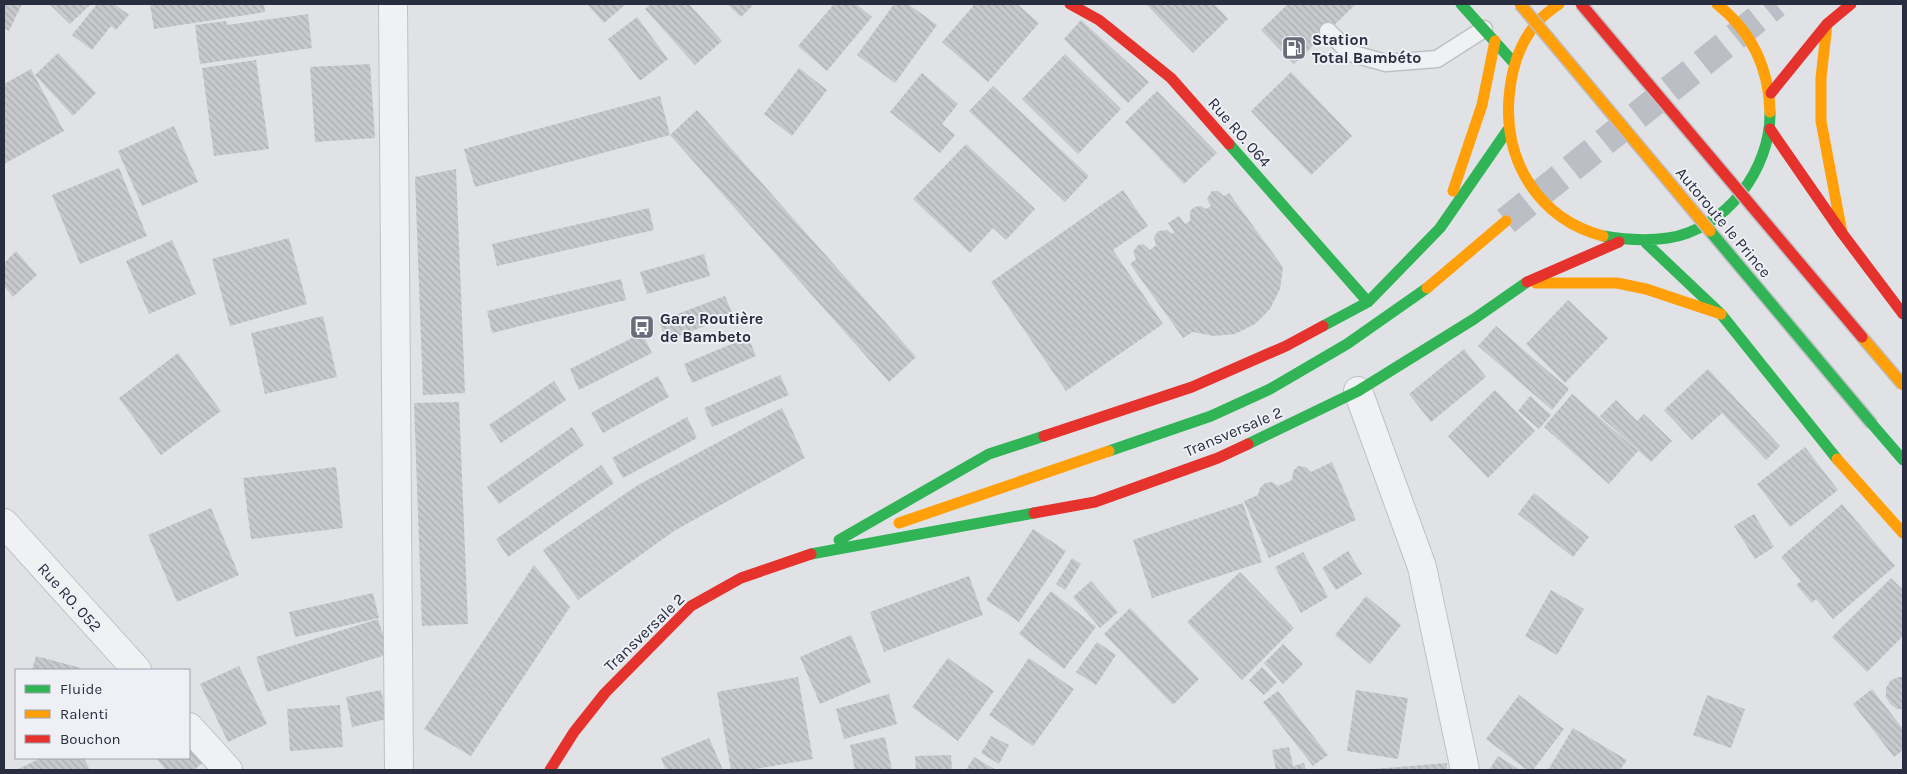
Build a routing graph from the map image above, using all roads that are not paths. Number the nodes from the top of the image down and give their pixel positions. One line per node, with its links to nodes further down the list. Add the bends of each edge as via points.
1 (393, 4): 34 (street)
2 (1070, 4): 22 (main road, Rue RO. 064, via 1099,20 1171,78)
3 (1461, 4): 11 (main road)
4 (1520, 4): 27 (main road, Autoroute le Prince, bridge)
5 (1559, 4): 12 (main road, via 1536,24)
6 (1581, 4): 25 (main road, Autoroute le Prince, bridge)
7 (1717, 4): 13 (main road, via 1732,14 1758,50)
8 (1851, 4): 9 (main road)
9 (1827, 24): 13 (main road); 18 (main road, via 1821,78 1821,121)
10 (1328, 32): 11 (lane, via 1350,53 1386,63 1437,60)
11 (1489, 35): 12 (main road); 17 (main road, via 1482,105)
12 (1514, 63): 15 (main road, via 1506,107)
13 (1771, 92): 14 (main road)
14 (1770, 130): 18 (main road); 20 (main road, via 1756,173 1728,209 1690,233)
15 (1507, 131): 17 (main road, Transversale 2); 19 (main road, via 1520,171 1545,205 1579,229)
16 (1506, 221): 30 (main road, via 1413,300 1270,389 1211,416)
17 (1440, 228): 22 (main road, Transversale 2)
18 (1842, 233): 24 (main road)
19 (1619, 242): 20 (main road); 21 (main road, Transversale 2)
20 (1646, 243): 23 (main road)
21 (1524, 283): 23 (main road, via 1617,283 1646,289); 26 (main road, Transversale 2, via 1474,319)
22 (1368, 302): 30 (main road, Transversale 2, via 1286,346 1192,387 990,454)
23 (1721, 314): 29 (main road, via 1815,433)
24 (1903, 314)
25 (1903, 384)
26 (1358, 391): 30 (main road, Transversale 2, via 1218,458 1095,502); 36 (street, via 1422,567)
27 (1903, 460)
28 (4, 523): 31 (street, Rue RO. 052)
29 (1903, 532)
30 (822, 550): 35 (main road, Transversale 2, via 741,578 691,606 605,693 574,732)
31 (136, 669)
32 (190, 728): 33 (street)
33 (228, 770)
34 (398, 770)
35 (550, 770)
36 (1465, 770)

